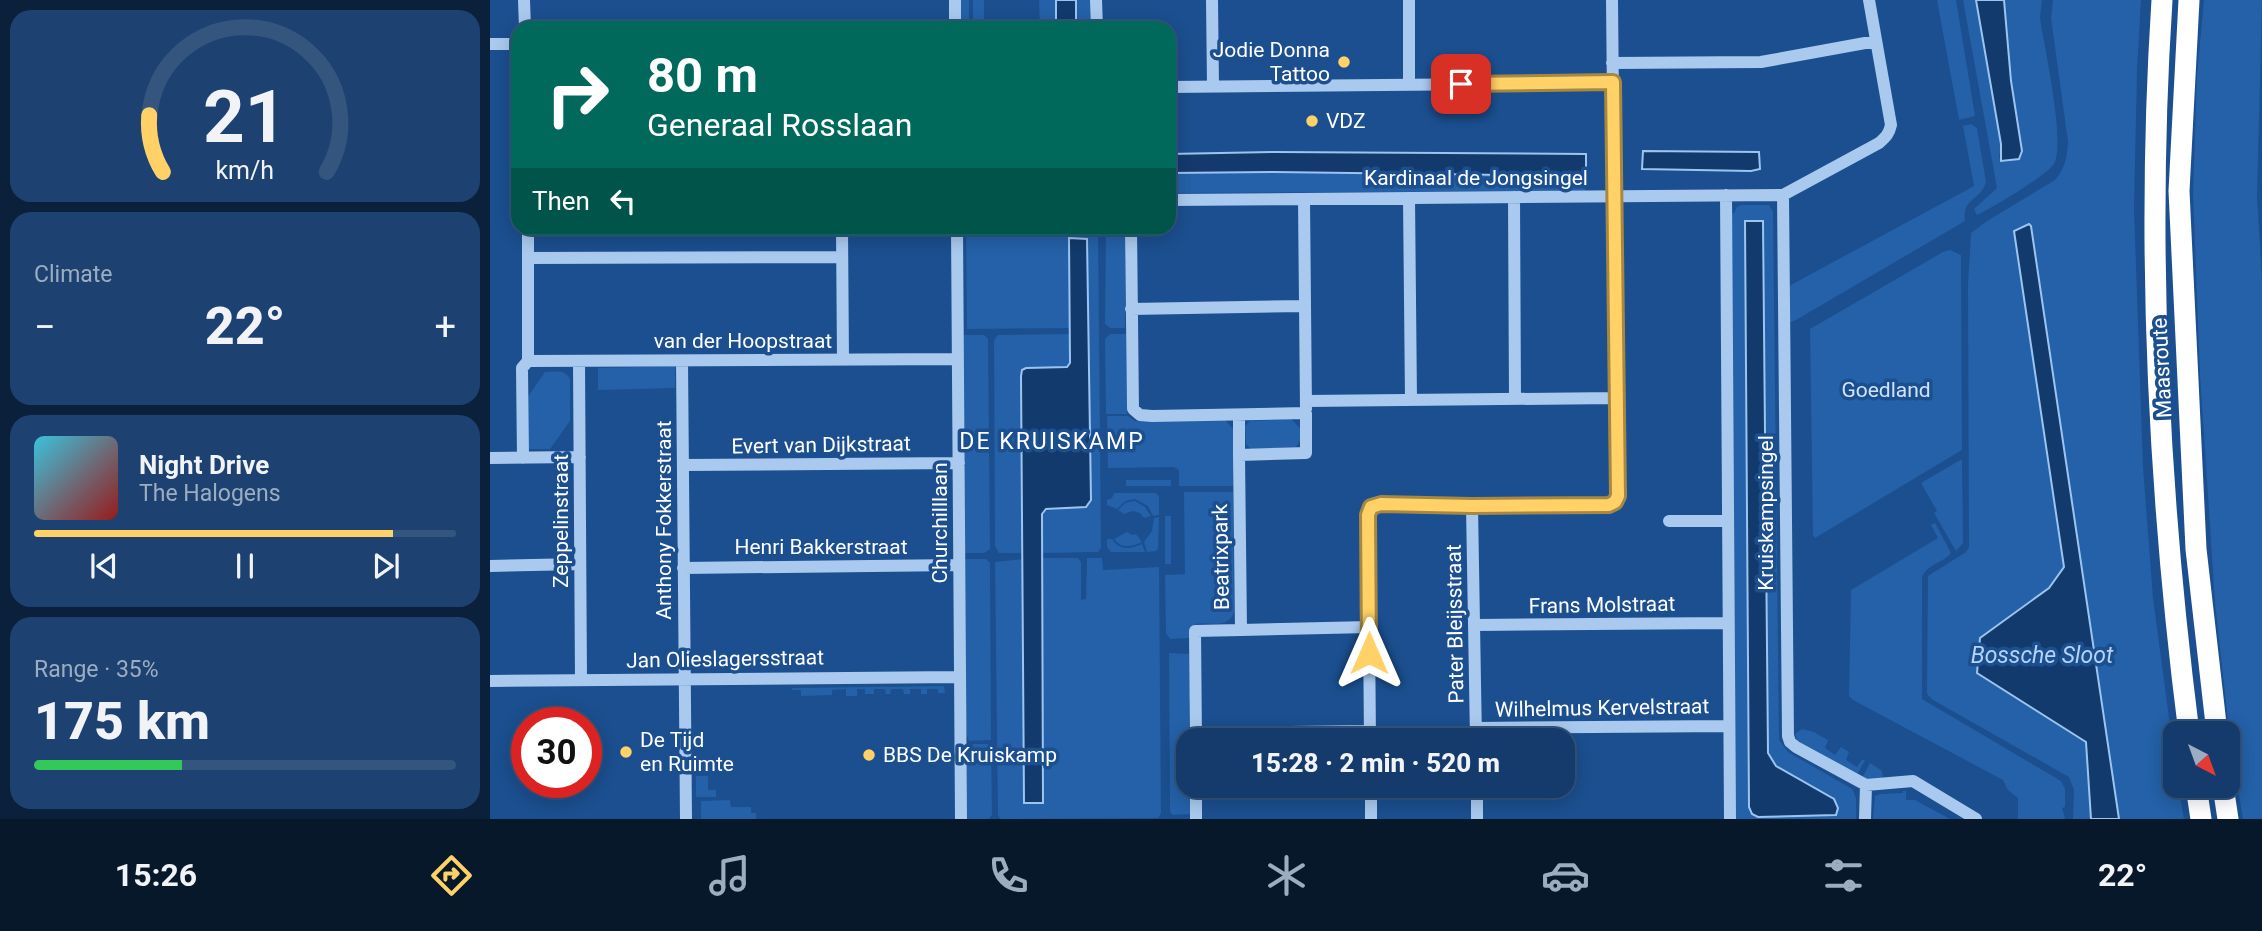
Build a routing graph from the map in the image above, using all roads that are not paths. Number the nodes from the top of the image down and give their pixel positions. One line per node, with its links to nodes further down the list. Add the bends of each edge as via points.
1 (524, 0): 10 (street)
2 (955, 0): 11 (street)
3 (1096, 0): 12 (street)
4 (1212, 0): 19 (street)
5 (1409, 0): 18 (street)
6 (1612, 0): 16 (street)
7 (1869, 0): 13 (street)
8 (2162, 0): 67 (highway, Maasroute, via 2154,216 2160,431)
9 (2189, 0): 68 (highway, Maasroute, via 2179,191 2196,549)
10 (524, 21)
11 (956, 21)
12 (1097, 21)
13 (1875, 41): 16 (street, via 1761,62); 22 (street, via 1891,125 1887,136)
14 (490, 44): 15 (street)
15 (511, 44)
16 (1612, 63): 17 (street)
17 (1613, 82): 18 (street); 24 (street)
18 (1409, 85): 19 (street)
19 (1213, 86): 20 (street)
20 (1176, 87)
21 (1726, 195): 22 (street, Kardinaal de Jongsingel); 24 (street, Kardinaal de Jongsingel); 54 (street, Kruiskampsingel)
22 (1783, 195): 74 (street, Kruiskampsingel, via 1788,736 1796,747)
23 (1514, 197): 24 (street, Kardinaal de Jongsingel); 25 (street, Kardinaal de Jongsingel); 42 (street)
24 (1614, 197): 41 (street)
25 (1409, 198): 26 (street, Kardinaal de Jongsingel); 43 (street)
26 (1304, 199): 27 (street, Kardinaal de Jongsingel); 34 (street)
27 (1176, 200)
28 (528, 235): 33 (street)
29 (842, 235): 32 (street)
30 (957, 235): 36 (street, Churchilllaan)
31 (1131, 235): 35 (street)
32 (842, 257): 33 (street); 37 (street)
33 (528, 258): 38 (street)
34 (1305, 306): 35 (street); 44 (street)
35 (1131, 309): 45 (street, via 1135,413)
36 (958, 359): 37 (street, van der Hoopstraat); 50 (street, Churchilllaan)
37 (843, 360): 40 (street, van der Hoopstraat)
38 (528, 361): 39 (street, van der Hoopstraat); 49 (street, via 522,368)
39 (579, 361): 40 (street, van der Hoopstraat); 47 (street, Zeppelinstraat)
40 (682, 361): 51 (street, Anthony Fokkerstraat)
41 (1616, 398): 42 (street); 52 (street, via 1615,502)
42 (1515, 399): 43 (street)
43 (1411, 400): 44 (street)
44 (1306, 407): 45 (street); 46 (street, via 1306,453)
45 (1239, 415): 46 (street, Beatrixpark)
46 (1239, 455): 62 (street, Beatrixpark)
47 (580, 457): 49 (street); 55 (street, Zeppelinstraat)
48 (490, 458): 49 (street)
49 (523, 458)
50 (958, 463): 51 (street, Evert van Dijkstraat); 56 (street, Churchilllaan)
51 (683, 465): 58 (street, Anthony Fokkerstraat)
52 (1472, 506): 60 (street, Pater Bleijsstraat); 61 (street, via 1371,507)
53 (1668, 521): 54 (street)
54 (1728, 521): 59 (street, Kruiskampsingel)
55 (580, 564): 57 (street); 65 (street, Zeppelinstraat)
56 (959, 565): 58 (street, Henri Bakkerstraat); 63 (street, Churchilllaan)
57 (490, 566)
58 (683, 568): 64 (street, Anthony Fokkerstraat)
59 (1728, 623): 60 (street, Frans Molstraat); 69 (street, Kruiskampsingel)
60 (1476, 625): 72 (street, Pater Bleijsstraat)
61 (1369, 627): 62 (street); 71 (street)
62 (1241, 630): 70 (street, Beatrixpark, via 1195,631)
63 (960, 677): 64 (street, Jan Olieslagersstraat); 81 (street, Churchilllaan)
64 (684, 679): 65 (street, Jan Olieslagersstraat); 80 (street, Anthony Fokkerstraat)
65 (581, 680): 66 (street, Jan Olieslagersstraat)
66 (490, 681)
67 (2188, 721)
68 (2216, 721)
69 (1729, 726): 73 (street, Wilhelmus Kervelstraat); 85 (street, Kruiskampsingel)
70 (1196, 728)
71 (1370, 728)
72 (1476, 728)
73 (1575, 731)
74 (1866, 785): 86 (street); 87 (street, via 1913,781)
75 (1196, 798): 82 (street)
76 (1371, 798): 83 (street)
77 (1476, 798): 84 (street)
78 (2198, 798): 88 (highway)
79 (2225, 798): 89 (highway)
80 (687, 819)
81 (961, 819)
82 (1196, 819)
83 (1371, 819)
84 (1477, 819)
85 (1730, 819)
86 (1865, 819)
87 (1976, 819)
88 (2201, 819)
89 (2228, 819)

